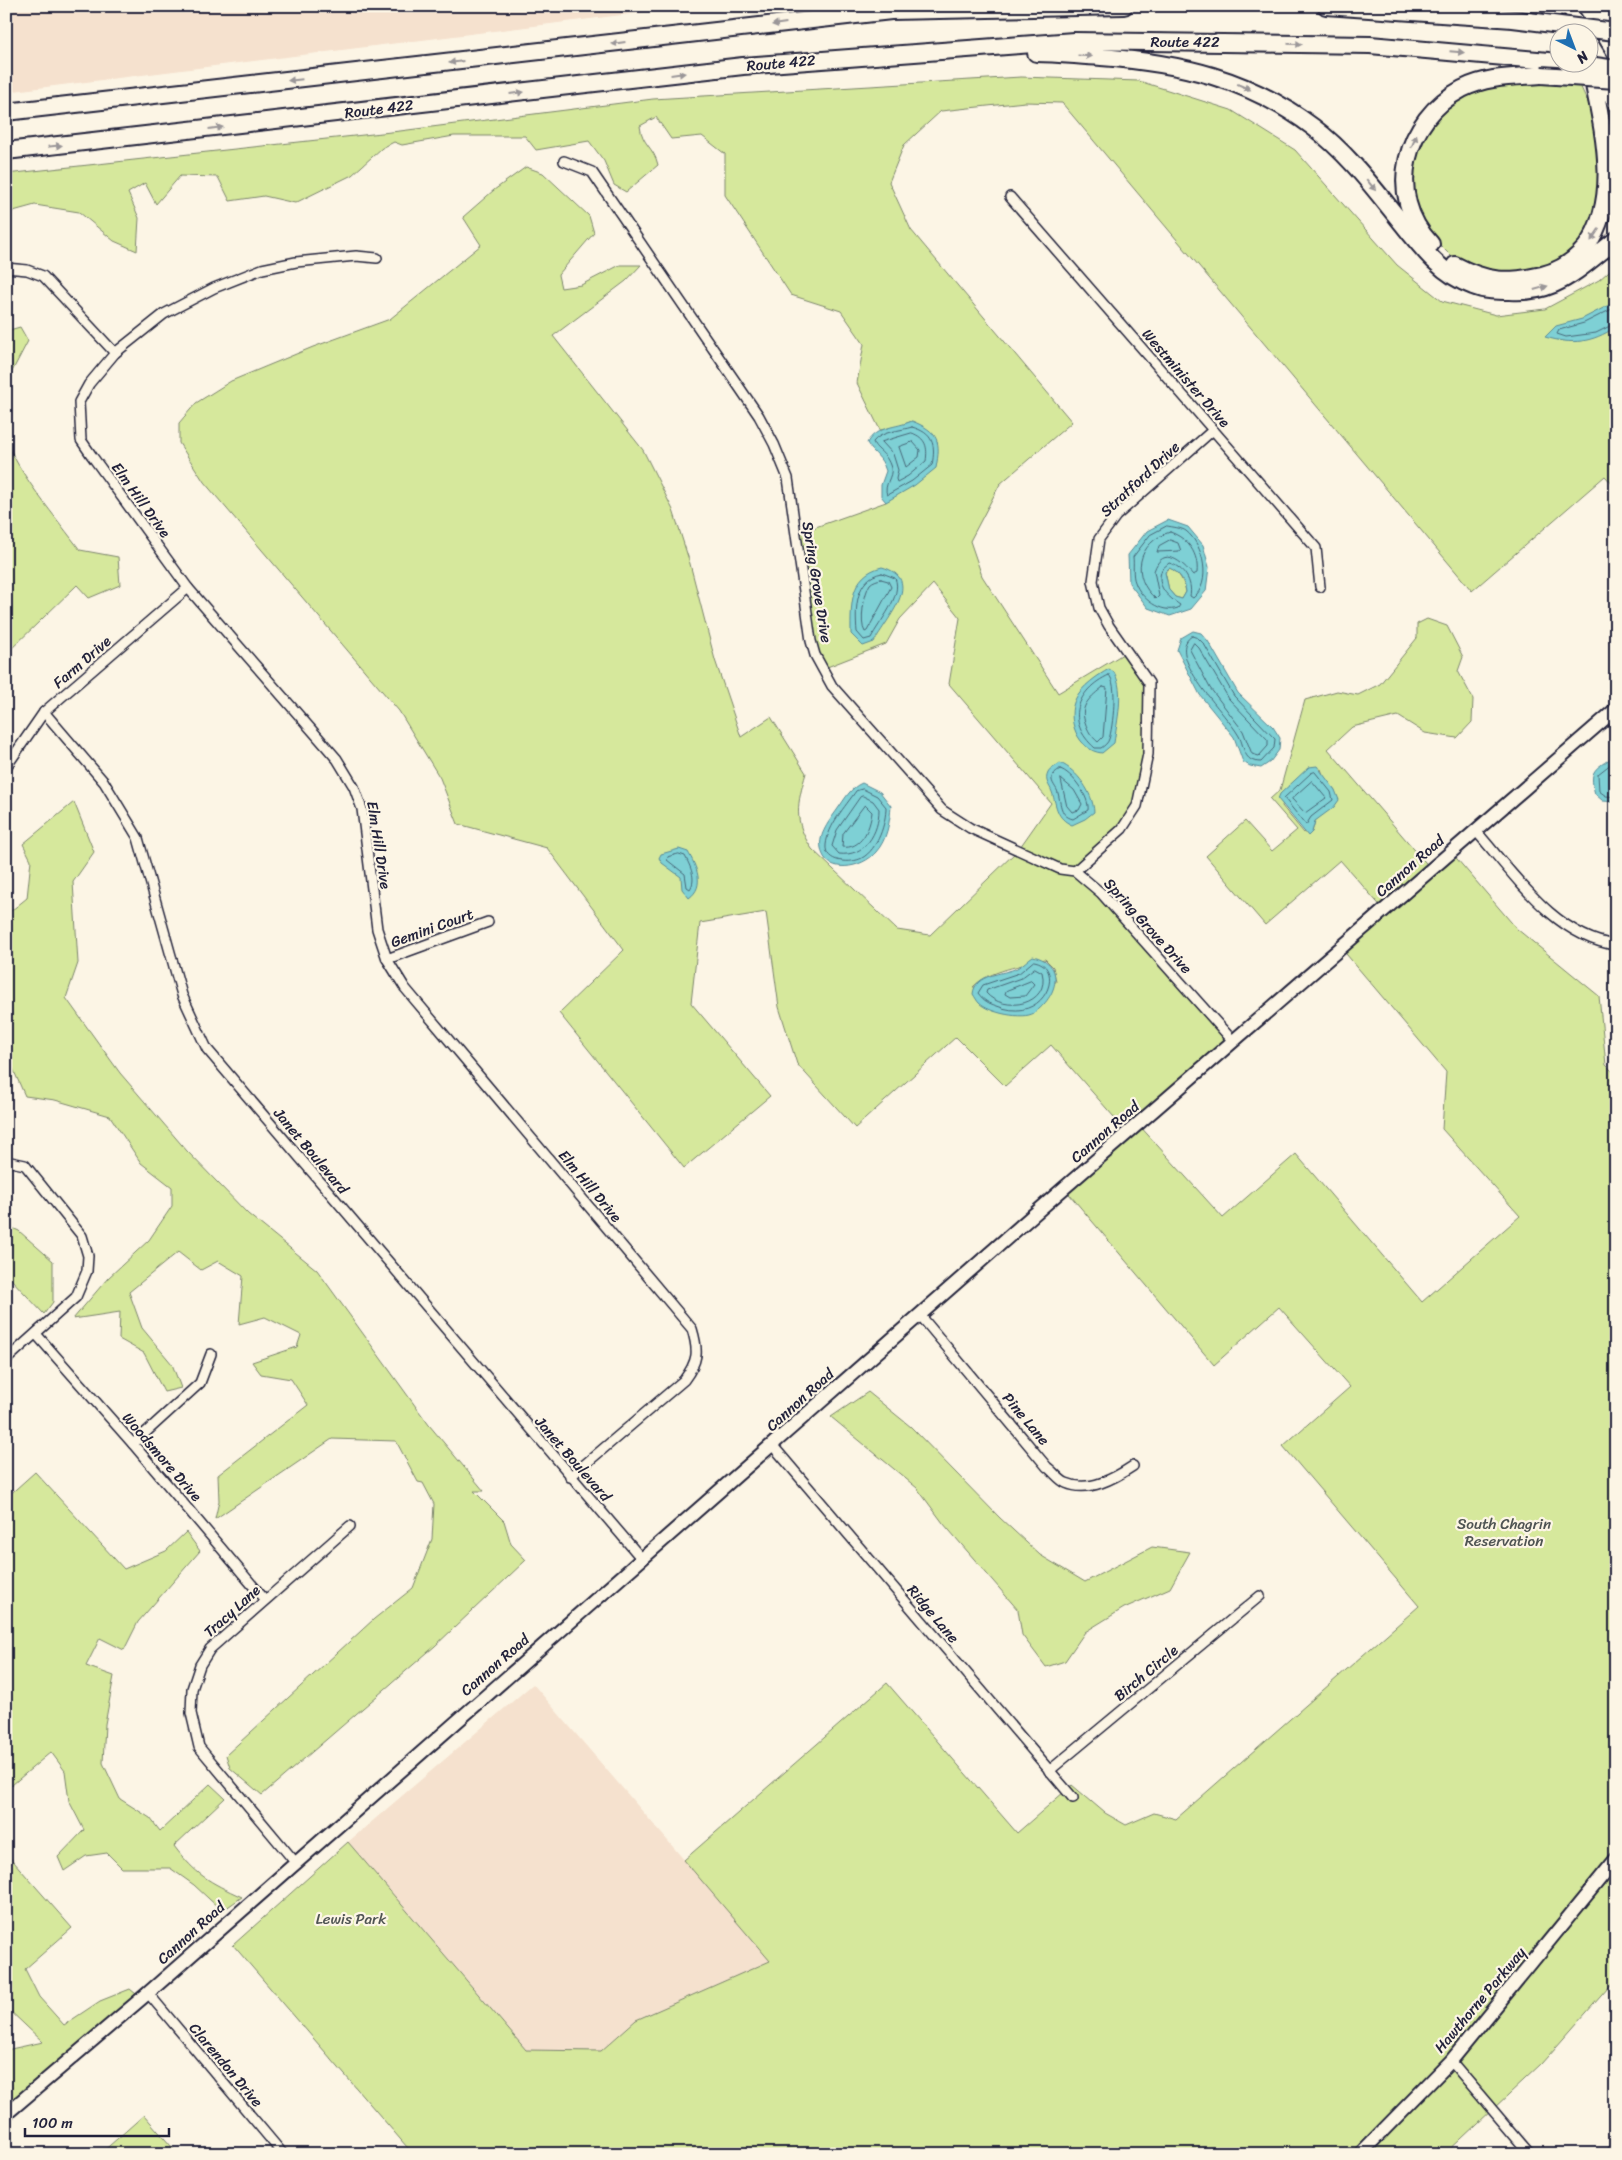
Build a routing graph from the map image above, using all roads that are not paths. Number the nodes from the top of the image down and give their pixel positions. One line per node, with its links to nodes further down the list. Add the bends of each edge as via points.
1 (930, 6): 6 (highway)
2 (1124, 6): 6 (highway)
3 (1326, 6): 9 (highway, bridge, via 1513,19)
4 (1547, 6): 7 (main road)
5 (1567, 6): 8 (main road)
6 (891, 11): 21 (highway, one-way to 21)
7 (1558, 22)
8 (1577, 22)
9 (1615, 32)
10 (1600, 56): 19 (main road)
11 (827, 59): 12 (highway, Route 422, one-way to 12, via 1074,41 1370,45); 22 (highway, Route 422, one-way to 11); 25 (highway, one-way to 25, via 1046,53 1171,64 1198,70 1241,85 1314,127 1362,173 1430,258 1454,277 1493,291 1537,290 1554,284 1573,274)
12 (1550, 61)
13 (1600, 67): 14 (highway, bridge)
14 (1616, 69)
15 (1592, 72): 20 (main road)
16 (1591, 79): 17 (highway, one-way to 17, bridge, via 1611,161 1610,195 1603,224 1594,239 1565,266 1522,280 1490,280 1448,262 1423,235 1407,200 1405,169 1414,137 1436,108 1462,89 1490,78 1541,75)
17 (1591, 79)
18 (1591, 79): 19 (highway, one-way to 19, bridge)
19 (1616, 81)
20 (1616, 105)
21 (6, 112)
22 (6, 151)
23 (564, 161): 36 (street, Spring Grove Drive, via 592,172 759,416 774,444 788,478 814,655 832,686 942,810 970,828 1060,868)
24 (1010, 197): 29 (street, Westminister Drive)
25 (1616, 240)
26 (377, 258): 28 (street, Elm Hill Drive, via 356,256 262,269 214,288 164,314)
27 (6, 268): 28 (street, via 43,276)
28 (116, 353): 31 (street, Elm Hill Drive, via 89,384 79,402 80,440)
29 (1213, 430): 30 (street, Westminister Drive, via 1316,548); 36 (street, Stratford Drive, via 1116,516 1099,539 1093,581 1099,608 1148,683 1148,754 1138,806 1122,829)
30 (1320, 586)
31 (188, 588): 33 (street, Farm Drive); 39 (street, Elm Hill Drive, via 337,759 354,787 362,809 376,929)
32 (1616, 709): 35 (main road, Cannon Road)
33 (44, 712): 34 (street, Farm Drive); 49 (street, Janet Boulevard, via 104,782 138,838 182,994 207,1049)
34 (6, 767)
35 (1476, 831): 38 (street, via 1551,915 1579,933); 40 (main road, Cannon Road)
36 (1075, 871): 40 (street, Spring Grove Drive, via 1101,892)
37 (488, 922): 39 (street, Gemini Court)
38 (1616, 945)
39 (387, 959): 49 (street, Elm Hill Drive, via 405,988 692,1329 697,1346 695,1365 684,1380)
40 (1233, 1041): 42 (main road, Cannon Road)
41 (6, 1161): 43 (street, via 25,1165 82,1236 88,1256 87,1271 76,1297)
42 (920, 1315): 47 (main road, Cannon Road); 48 (street, Pine Lane, via 1048,1467 1066,1483 1089,1486 1113,1479)
43 (36, 1334): 45 (street); 46 (street, Woodsmore Drive)
44 (211, 1354): 46 (street, via 200,1383)
45 (6, 1360)
46 (133, 1444): 53 (street, Woodsmore Drive)
47 (773, 1446): 51 (main road, Cannon Road); 54 (street, Ridge Lane)
48 (1134, 1466)
49 (570, 1477): 51 (street, Janet Boulevard)
50 (350, 1526): 53 (street, Tracy Lane)
51 (642, 1559): 57 (main road, Cannon Road)
52 (1260, 1596): 54 (street, Birch Circle)
53 (265, 1600): 57 (street, Tracy Lane, via 210,1649 200,1665 192,1690 191,1713 199,1747)
54 (1049, 1771): 55 (street, Ridge Lane)
55 (1072, 1798)
56 (1616, 1859): 59 (main road, Hawthorne Parkway)
57 (295, 1862): 58 (main road, Cannon Road)
58 (148, 1993): 60 (main road, Cannon Road); 62 (street, Clarendon Drive)
59 (1451, 2061): 63 (main road, Hawthorne Parkway); 64 (street)
60 (6, 2114)
61 (1616, 2147): 65 (street)
62 (283, 2154)
63 (1360, 2154)
64 (1530, 2154)
65 (1609, 2154)

